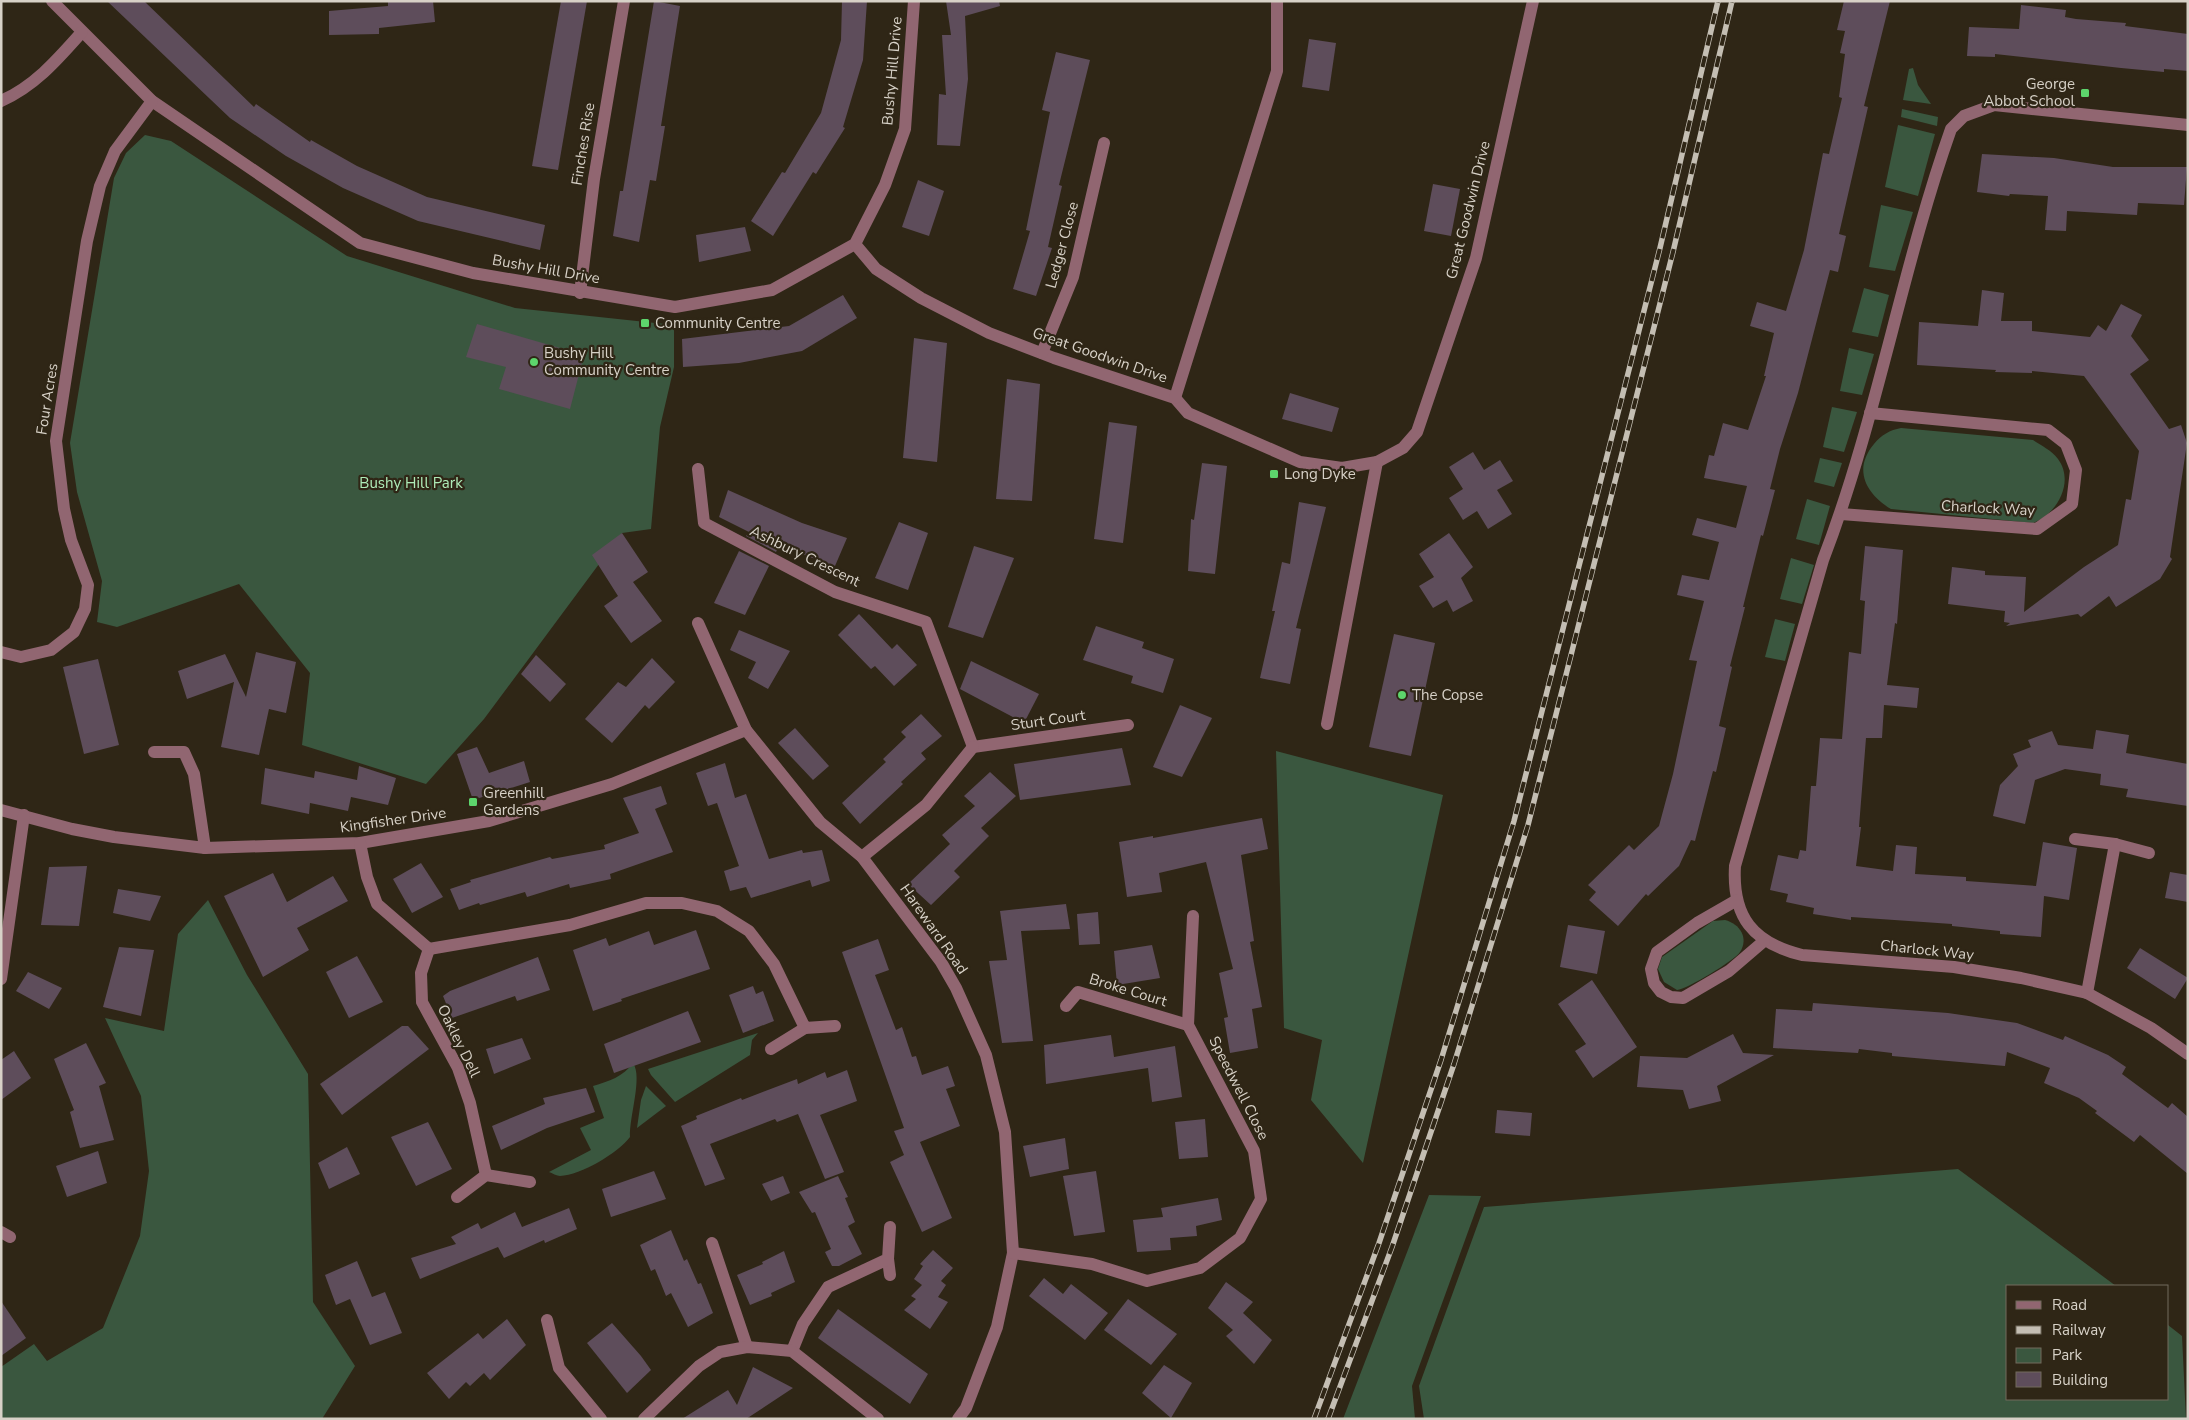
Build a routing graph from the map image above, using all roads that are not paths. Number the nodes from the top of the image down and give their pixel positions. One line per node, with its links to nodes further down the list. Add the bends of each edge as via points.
1 (52, 1): 6 (street, Bushy Hill Drive)
2 (624, 1): 12 (street, Finches Rise, via 594,179)
3 (914, 1): 11 (street, Bushy Hill Drive, via 905,129 885,185)
4 (1277, 1): 14 (street, via 1277,71)
5 (1533, 1): 16 (street, Great Goodwin Drive, via 1476,258 1445,350 1417,432 1402,448)
6 (82, 32): 7 (street, via 46,72 15,95); 8 (street, Bushy Hill Drive)
7 (1, 101)
8 (152, 101): 12 (street, Bushy Hill Drive, via 360,243 473,273); 20 (street, Four Acres, via 115,151 100,186 87,241 56,441 64,509 71,540 88,585 85,609 74,632 51,650 20,657)
9 (2188, 125): 15 (street, Charlock Way, via 1994,105 1964,116 1949,132)
10 (1104, 143): 13 (street, Ledger Close, via 1073,277)
11 (855, 244): 12 (street, Bushy Hill Drive, via 772,290 762,292 674,307); 13 (street, Great Goodwin Drive, via 876,269 921,298 989,333)
12 (580, 293)
13 (1042, 353): 14 (street, Great Goodwin Drive)
14 (1175, 398): 16 (street, Great Goodwin Drive, via 1188,413 1300,462 1342,468)
15 (1870, 414): 18 (street, Charlock Way); 18 (street, Charlock Way, via 2048,430 2066,444 2076,470 2072,504 2037,529)
16 (1377, 462): 21 (street)
17 (698, 469): 24 (street, Ashbury Crescent, via 704,523 835,592 926,622)
18 (1841, 514): 34 (street, Charlock Way, via 1823,560 1735,866)
19 (698, 623): 23 (street, Hareward Road)
20 (1, 652)
21 (1328, 724)
22 (1128, 725): 24 (street, Sturt Court)
23 (746, 730): 29 (street, Kingfisher Drive, via 612,784 506,816 426,834); 33 (street, Hareward Road, via 820,822)
24 (973, 747): 33 (street, via 926,805)
25 (154, 752): 31 (street, via 184,752 194,774)
26 (1, 810): 27 (street, Kingfisher Drive)
27 (24, 815): 31 (street, Kingfisher Drive, via 114,837); 38 (street)
28 (2074, 839): 30 (street)
29 (360, 843): 31 (street, Kingfisher Drive); 37 (street, via 367,877 378,904)
30 (2115, 844): 32 (street); 39 (street)
31 (205, 848)
32 (2149, 852)
33 (862, 857): 51 (street, Hareward Road, via 941,962 986,1054 1005,1132)
34 (1737, 900): 36 (street, Charlock Way, via 1750,926); 36 (street, via 1697,922 1657,952 1651,969 1654,983 1666,994 1683,998 1729,970)
35 (1193, 916): 41 (street)
36 (1764, 941): 39 (street, Charlock Way, via 1781,950 1802,955 1954,967 2021,978)
37 (429, 949): 43 (street, via 570,925 646,903 682,903 717,911 750,931 774,964); 46 (street, Oakley Dell, via 421,974 422,1002 458,1068 470,1103)
38 (1, 979)
39 (2087, 994): 45 (street, Charlock Way, via 2151,1028)
40 (1066, 1006): 41 (street, Broke Court, via 1078,992)
41 (1188, 1025): 51 (street, Speedwell Close, via 1254,1151 1261,1199 1240,1238 1200,1268 1147,1281 1092,1264)
42 (835, 1026): 43 (street)
43 (804, 1028): 44 (street)
44 (771, 1049)
45 (2188, 1054)
46 (486, 1175): 47 (street); 48 (street)
47 (530, 1182)
48 (458, 1197)
49 (890, 1227): 52 (street)
50 (712, 1243): 55 (street)
51 (1013, 1253): 60 (street, Hareward Road, via 997,1327 966,1408)
52 (888, 1259): 53 (street); 56 (street, via 828,1287 803,1324)
53 (890, 1275)
54 (548, 1320): 57 (street, via 559,1368)
55 (747, 1347): 56 (street); 58 (street, via 720,1352 699,1366)
56 (792, 1351): 59 (street)
57 (602, 1419)
58 (644, 1419)
59 (878, 1419)
60 (958, 1419)

